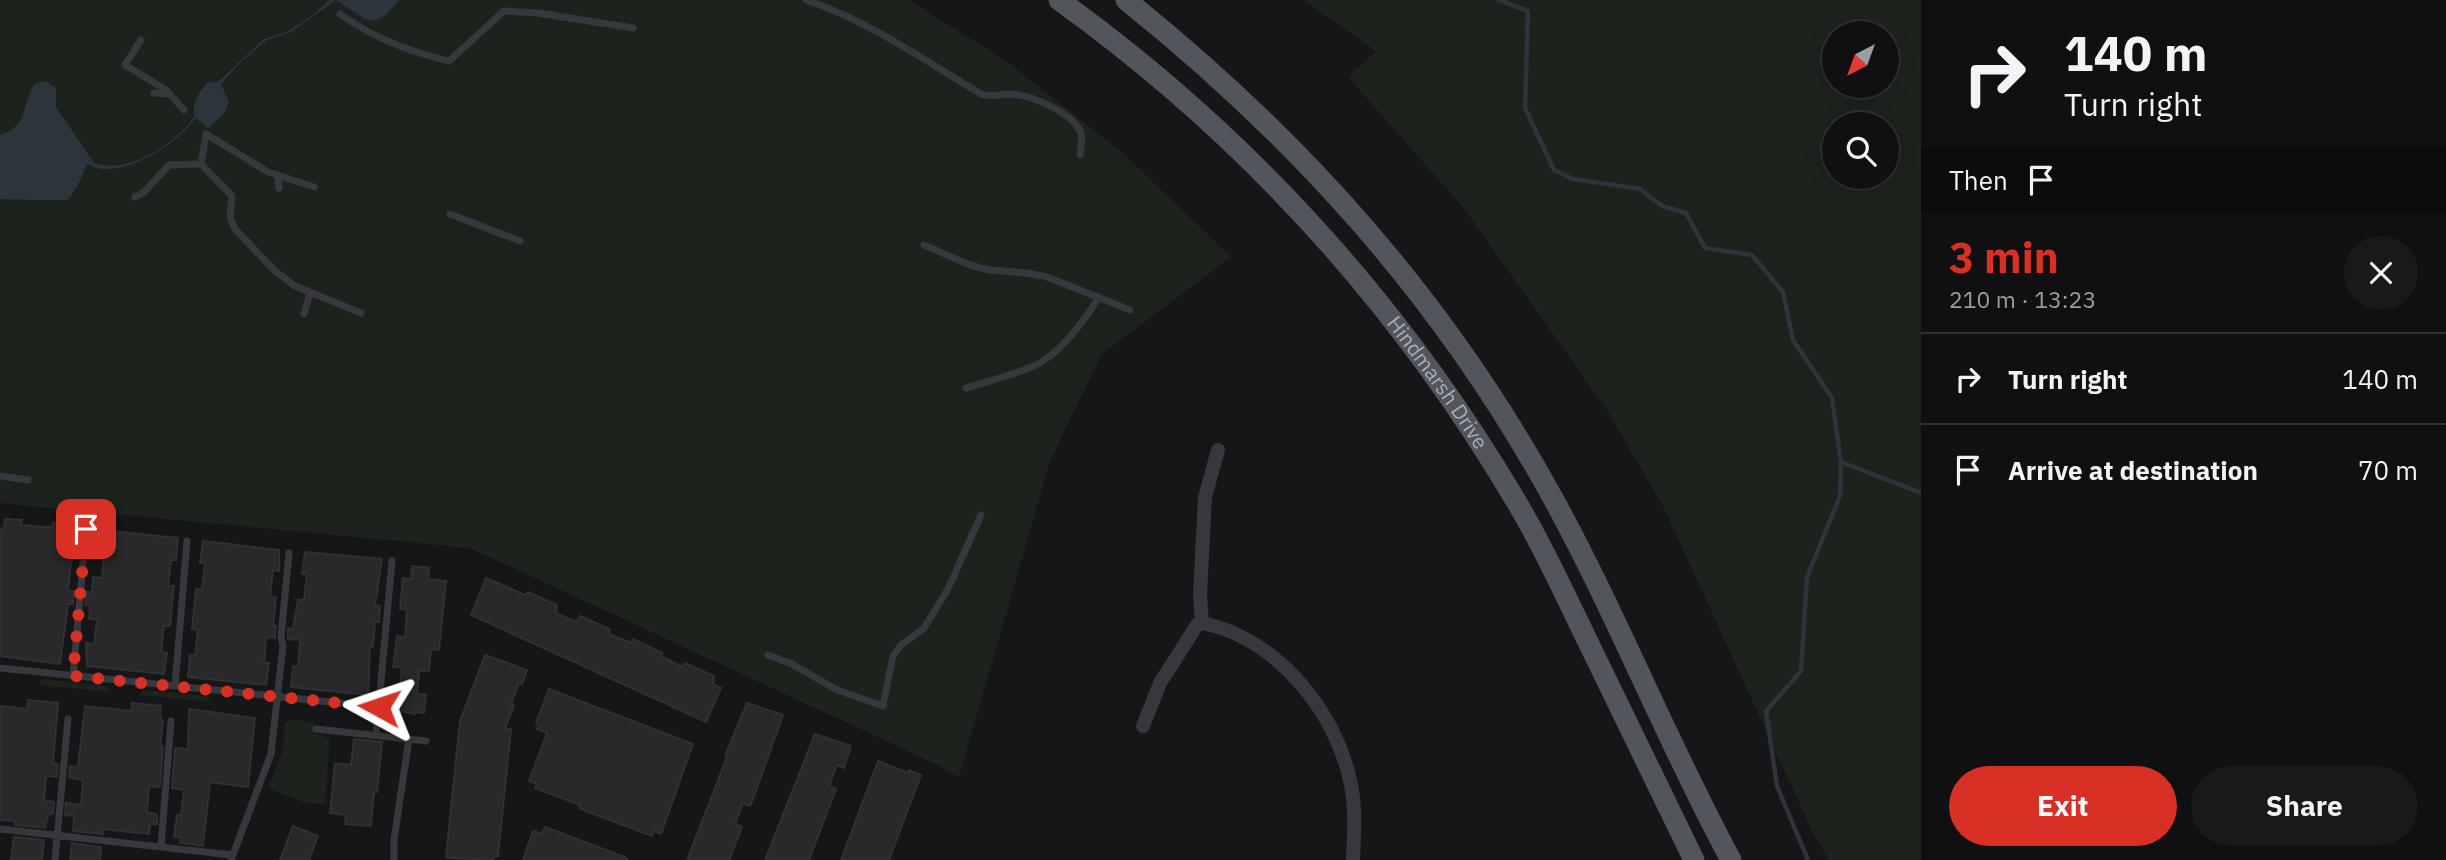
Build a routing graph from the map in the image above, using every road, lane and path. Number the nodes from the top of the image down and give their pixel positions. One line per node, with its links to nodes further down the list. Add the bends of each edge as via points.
1 (806, 0): 10 (lane, via 909,48 981,94 1028,96 1043,103 1080,129)
2 (1059, 0): 54 (main road, Hindmarsh Drive, via 1162,78 1254,162 1351,267 1401,330 1480,442 1524,516)
3 (1126, 0): 55 (main road, Hindmarsh Drive, via 1278,133 1371,234 1442,324 1554,500)
4 (340, 14): 5 (lane, via 384,40 449,61 503,10)
5 (633, 28)
6 (141, 40): 8 (lane, via 125,65)
7 (154, 93): 8 (lane)
8 (170, 94): 9 (lane)
9 (184, 110)
10 (1080, 155)
11 (201, 164): 12 (lane, via 206,134); 15 (lane, via 169,165); 19 (lane, via 232,196 231,221 243,239 288,283)
12 (278, 175): 13 (lane); 14 (lane)
13 (314, 187)
14 (279, 188)
15 (135, 197)
16 (450, 214): 17 (lane)
17 (520, 241)
18 (924, 245): 20 (lane, via 970,265 1027,272)
19 (310, 293): 22 (lane); 23 (lane)
20 (1100, 297): 21 (lane); 24 (lane, via 1073,333 1040,363)
21 (1130, 310)
22 (360, 313)
23 (303, 314)
24 (965, 388)
25 (1218, 450): 33 (street, via 1205,497)
26 (0, 476): 27 (lane)
27 (28, 480)
28 (981, 514): 34 (lane, via 948,589 924,628 893,656 883,706 837,690)
29 (86, 529): 36 (lane)
30 (187, 541): 37 (lane)
31 (289, 553): 38 (lane)
32 (392, 561): 39 (lane)
33 (1202, 623): 42 (street, via 1160,683); 53 (street, via 1265,652 1294,676 1319,707 1339,746 1351,784)
34 (768, 655)
35 (0, 668): 36 (lane)
36 (73, 676): 37 (lane)
37 (175, 686): 38 (lane)
38 (277, 697): 39 (lane); 50 (lane, via 271,754)
39 (379, 707): 44 (lane)
40 (68, 719): 48 (lane)
41 (171, 721): 49 (lane)
42 (1143, 726)
43 (316, 729): 44 (lane)
44 (376, 736): 45 (lane)
45 (409, 739): 46 (lane); 52 (lane)
46 (426, 741)
47 (0, 829): 48 (lane)
48 (58, 835): 49 (lane); 51 (lane)
49 (161, 846): 50 (lane)
50 (232, 858)
51 (55, 860)
52 (394, 860)
53 (1353, 860)
54 (1694, 860)
55 (1731, 860)

